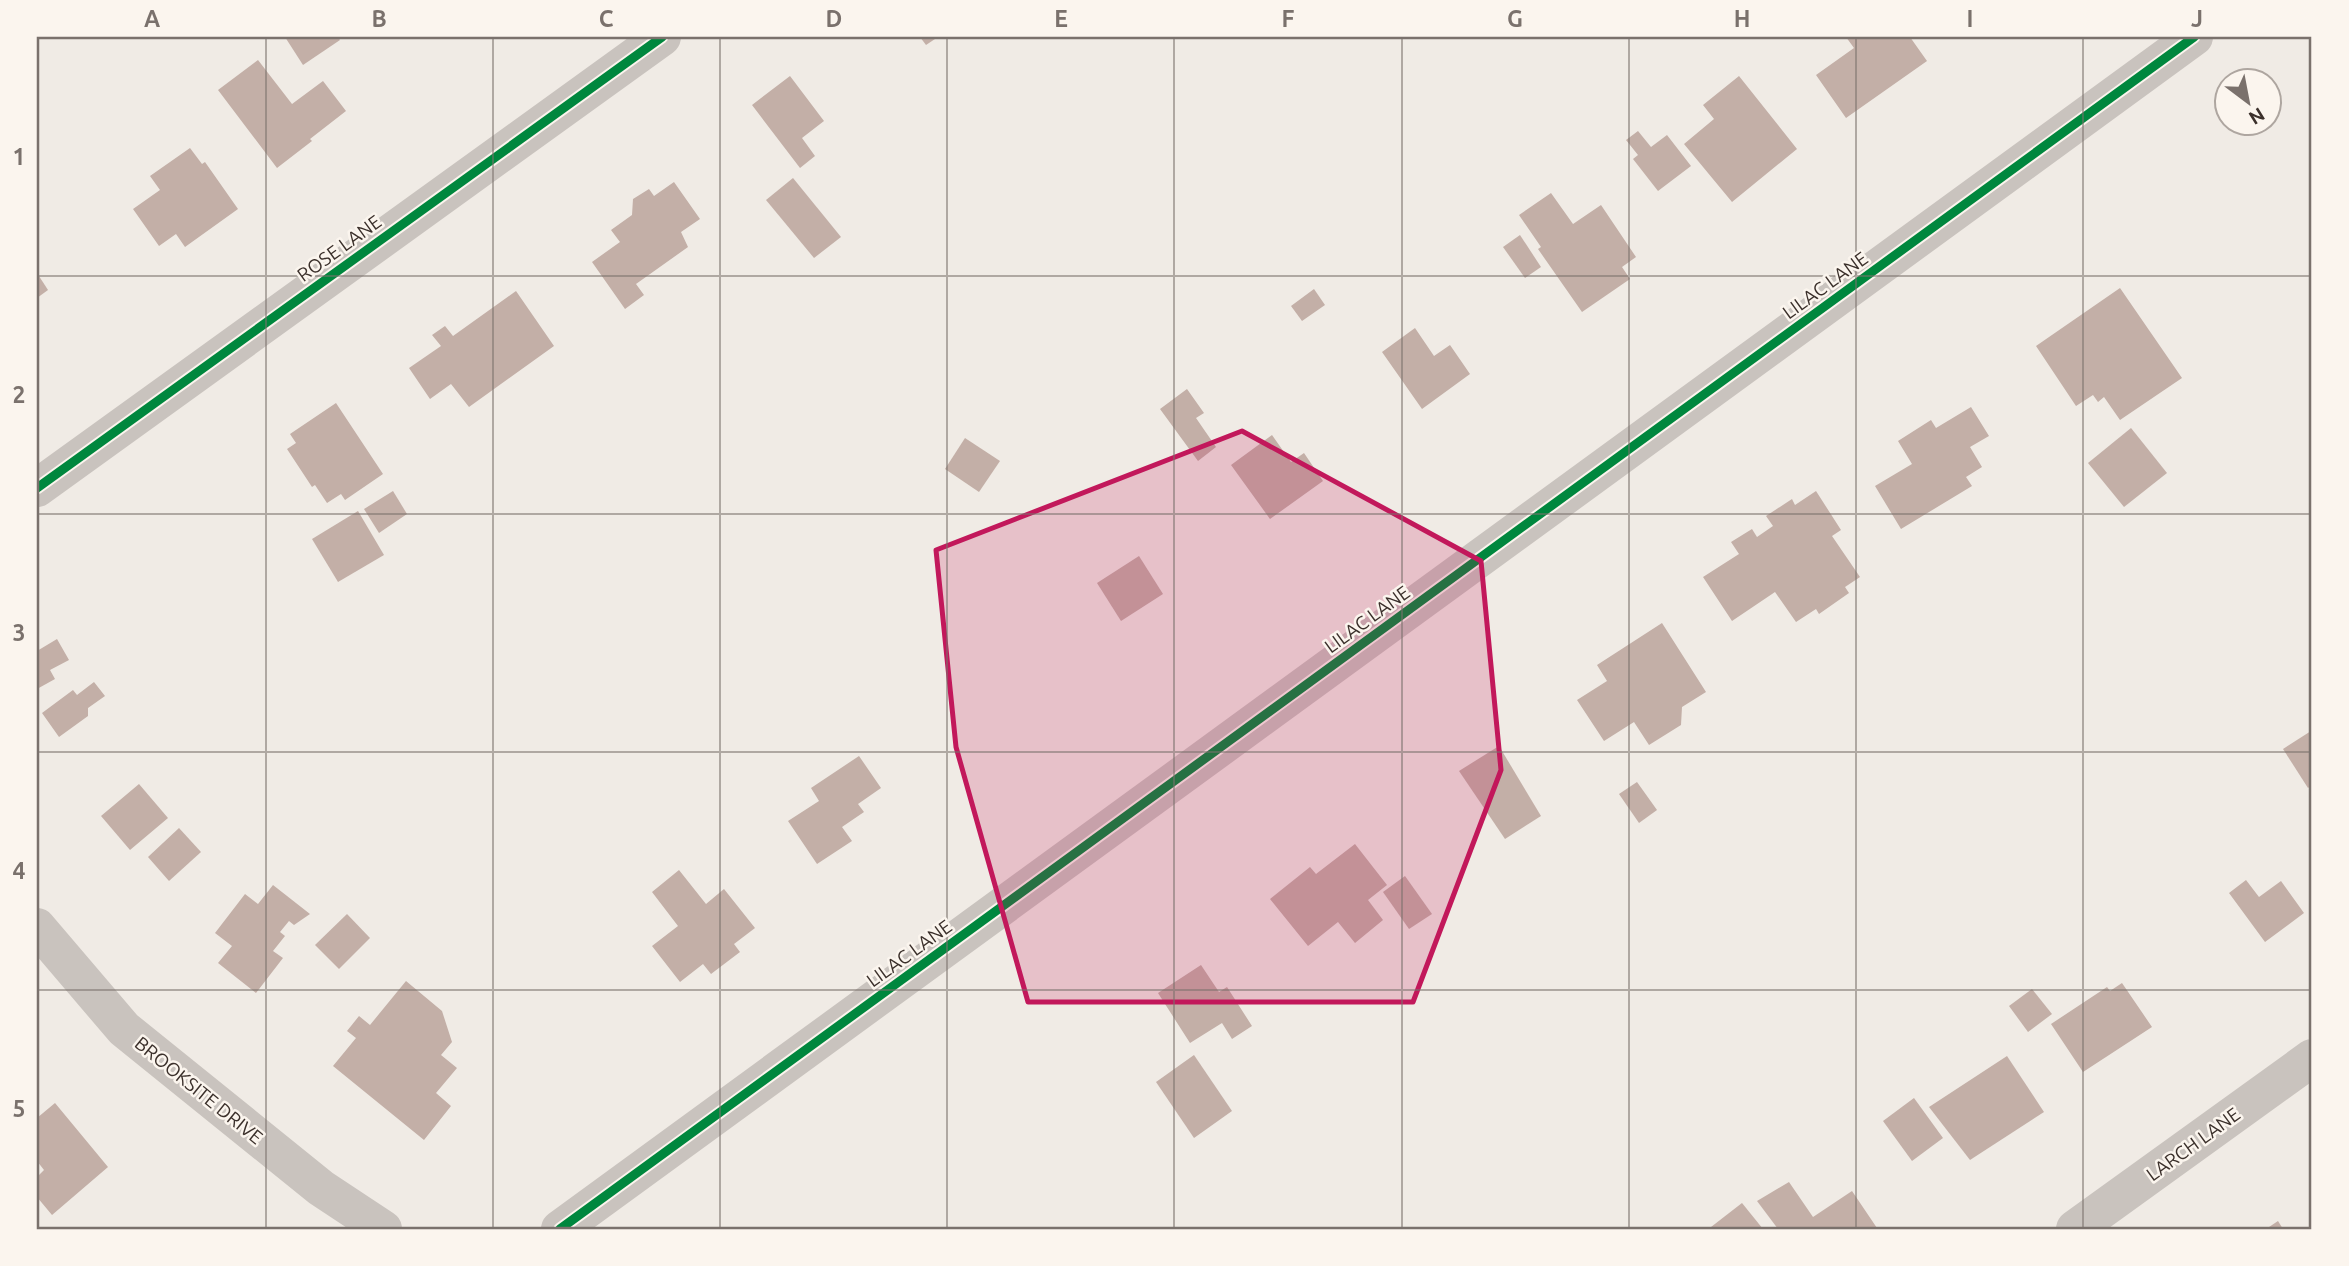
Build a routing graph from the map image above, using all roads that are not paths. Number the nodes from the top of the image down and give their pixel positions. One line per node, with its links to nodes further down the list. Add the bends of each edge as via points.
1 (662, 37): 3 (street, ROSE LANE)
2 (2194, 37): 7 (street, LILAC LANE)
3 (37, 488)
4 (37, 927): 6 (street, BROOKSITE DRIVE, via 124,1029 321,1188)
5 (2312, 1058): 8 (street, LARCH LANE)
6 (383, 1229)
7 (560, 1229)
8 (2075, 1229)

